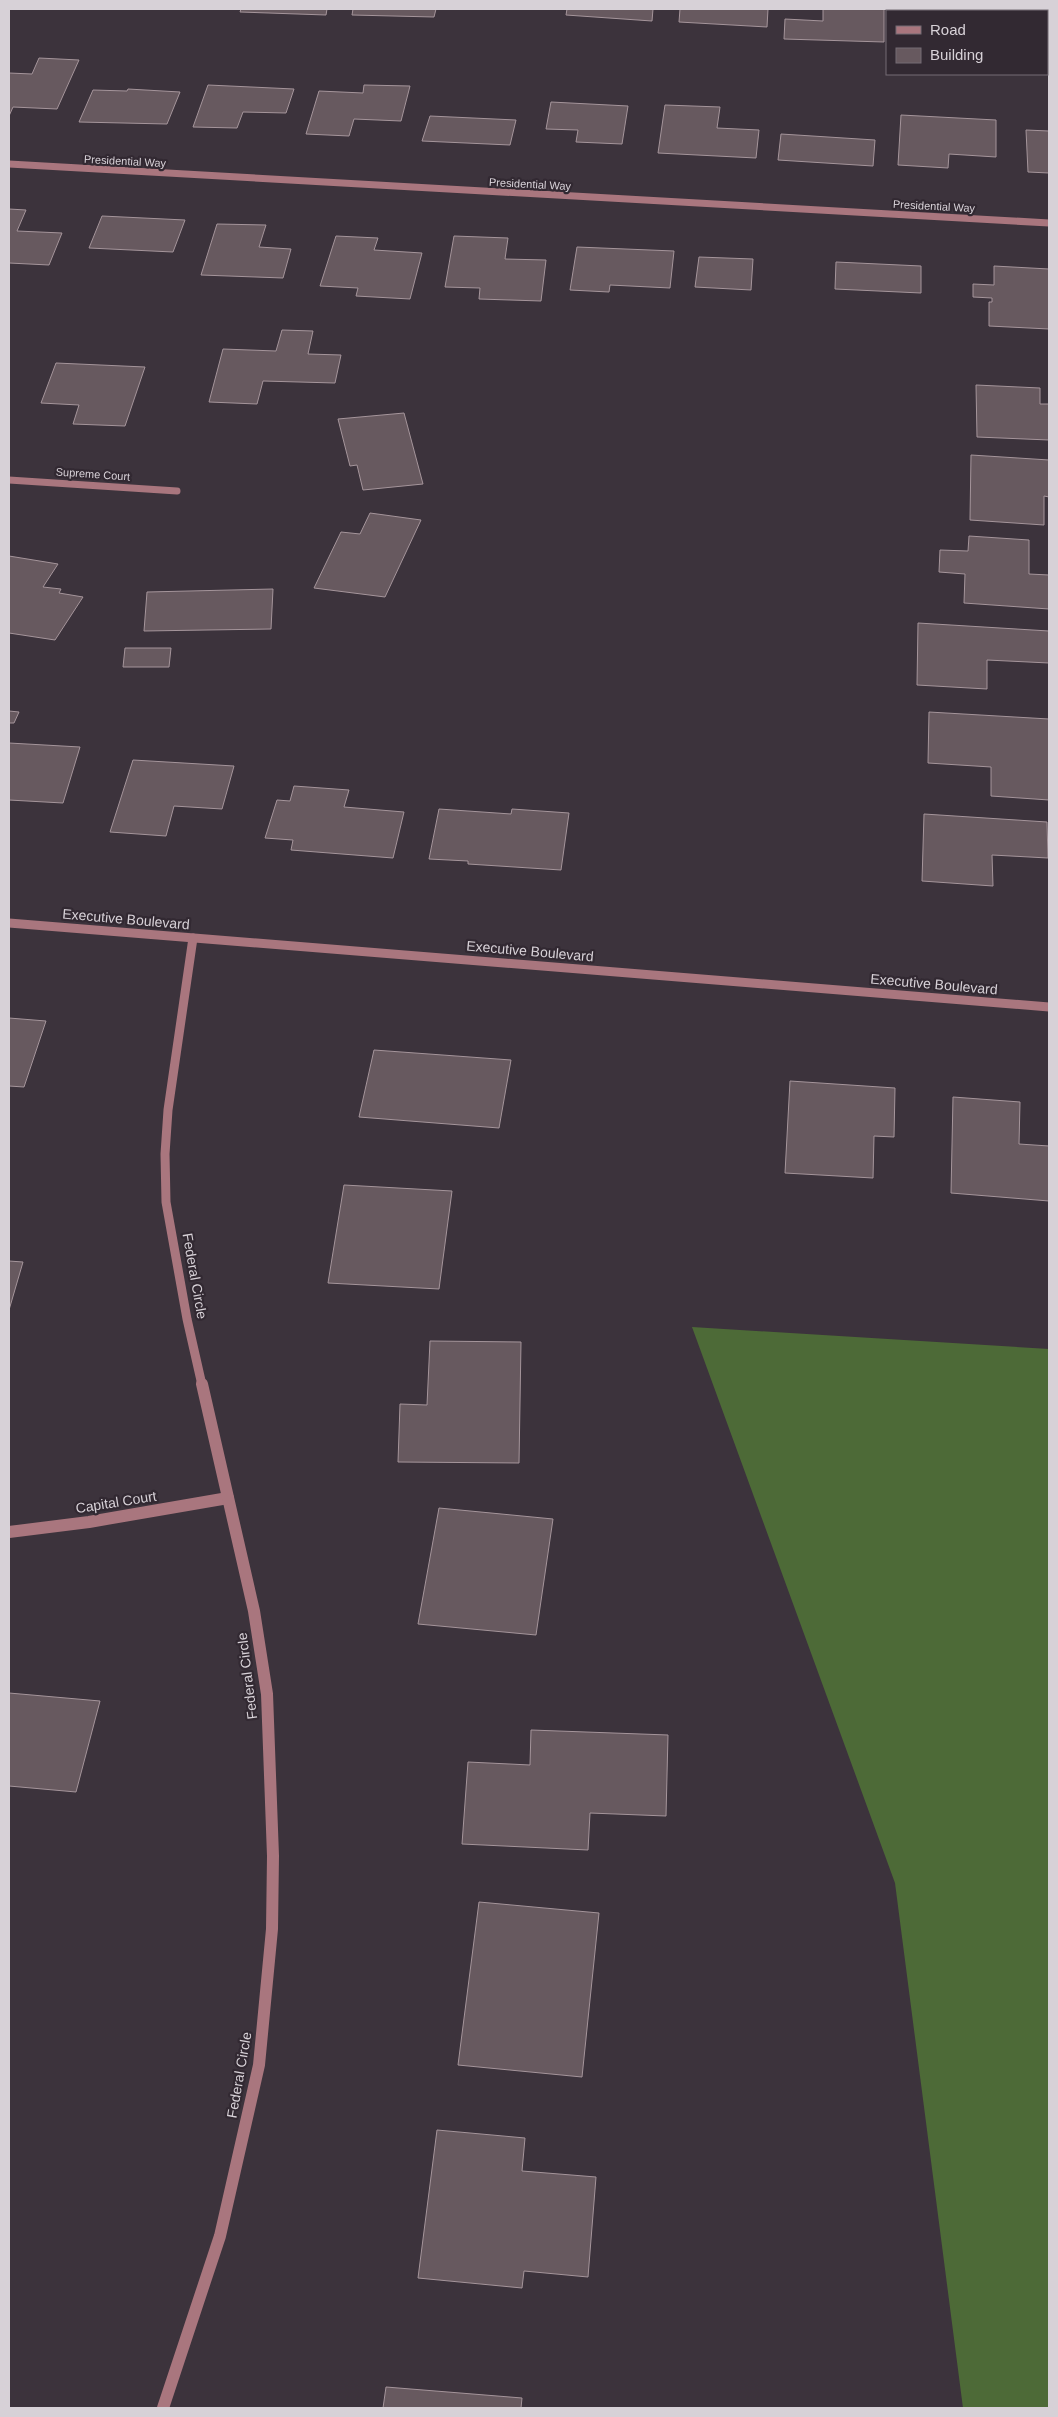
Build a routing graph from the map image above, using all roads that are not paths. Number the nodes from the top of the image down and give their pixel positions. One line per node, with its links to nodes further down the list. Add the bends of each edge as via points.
1 (9, 164): 2 (street, Presidential Way)
2 (1049, 223)
3 (9, 480): 4 (street, Supreme Court)
4 (177, 491)
5 (9, 923): 6 (street, Executive Boulevard)
6 (193, 938): 7 (street, Executive Boulevard); 8 (street, Federal Circle, via 168,1110 166,1202 186,1319)
7 (1049, 1007)
8 (228, 1498): 9 (street, Capital Court); 10 (street, Federal Circle, via 254,1612 267,1694 273,1856 271,1949 259,2065 220,2236)
9 (9, 1532)
10 (163, 2408)

